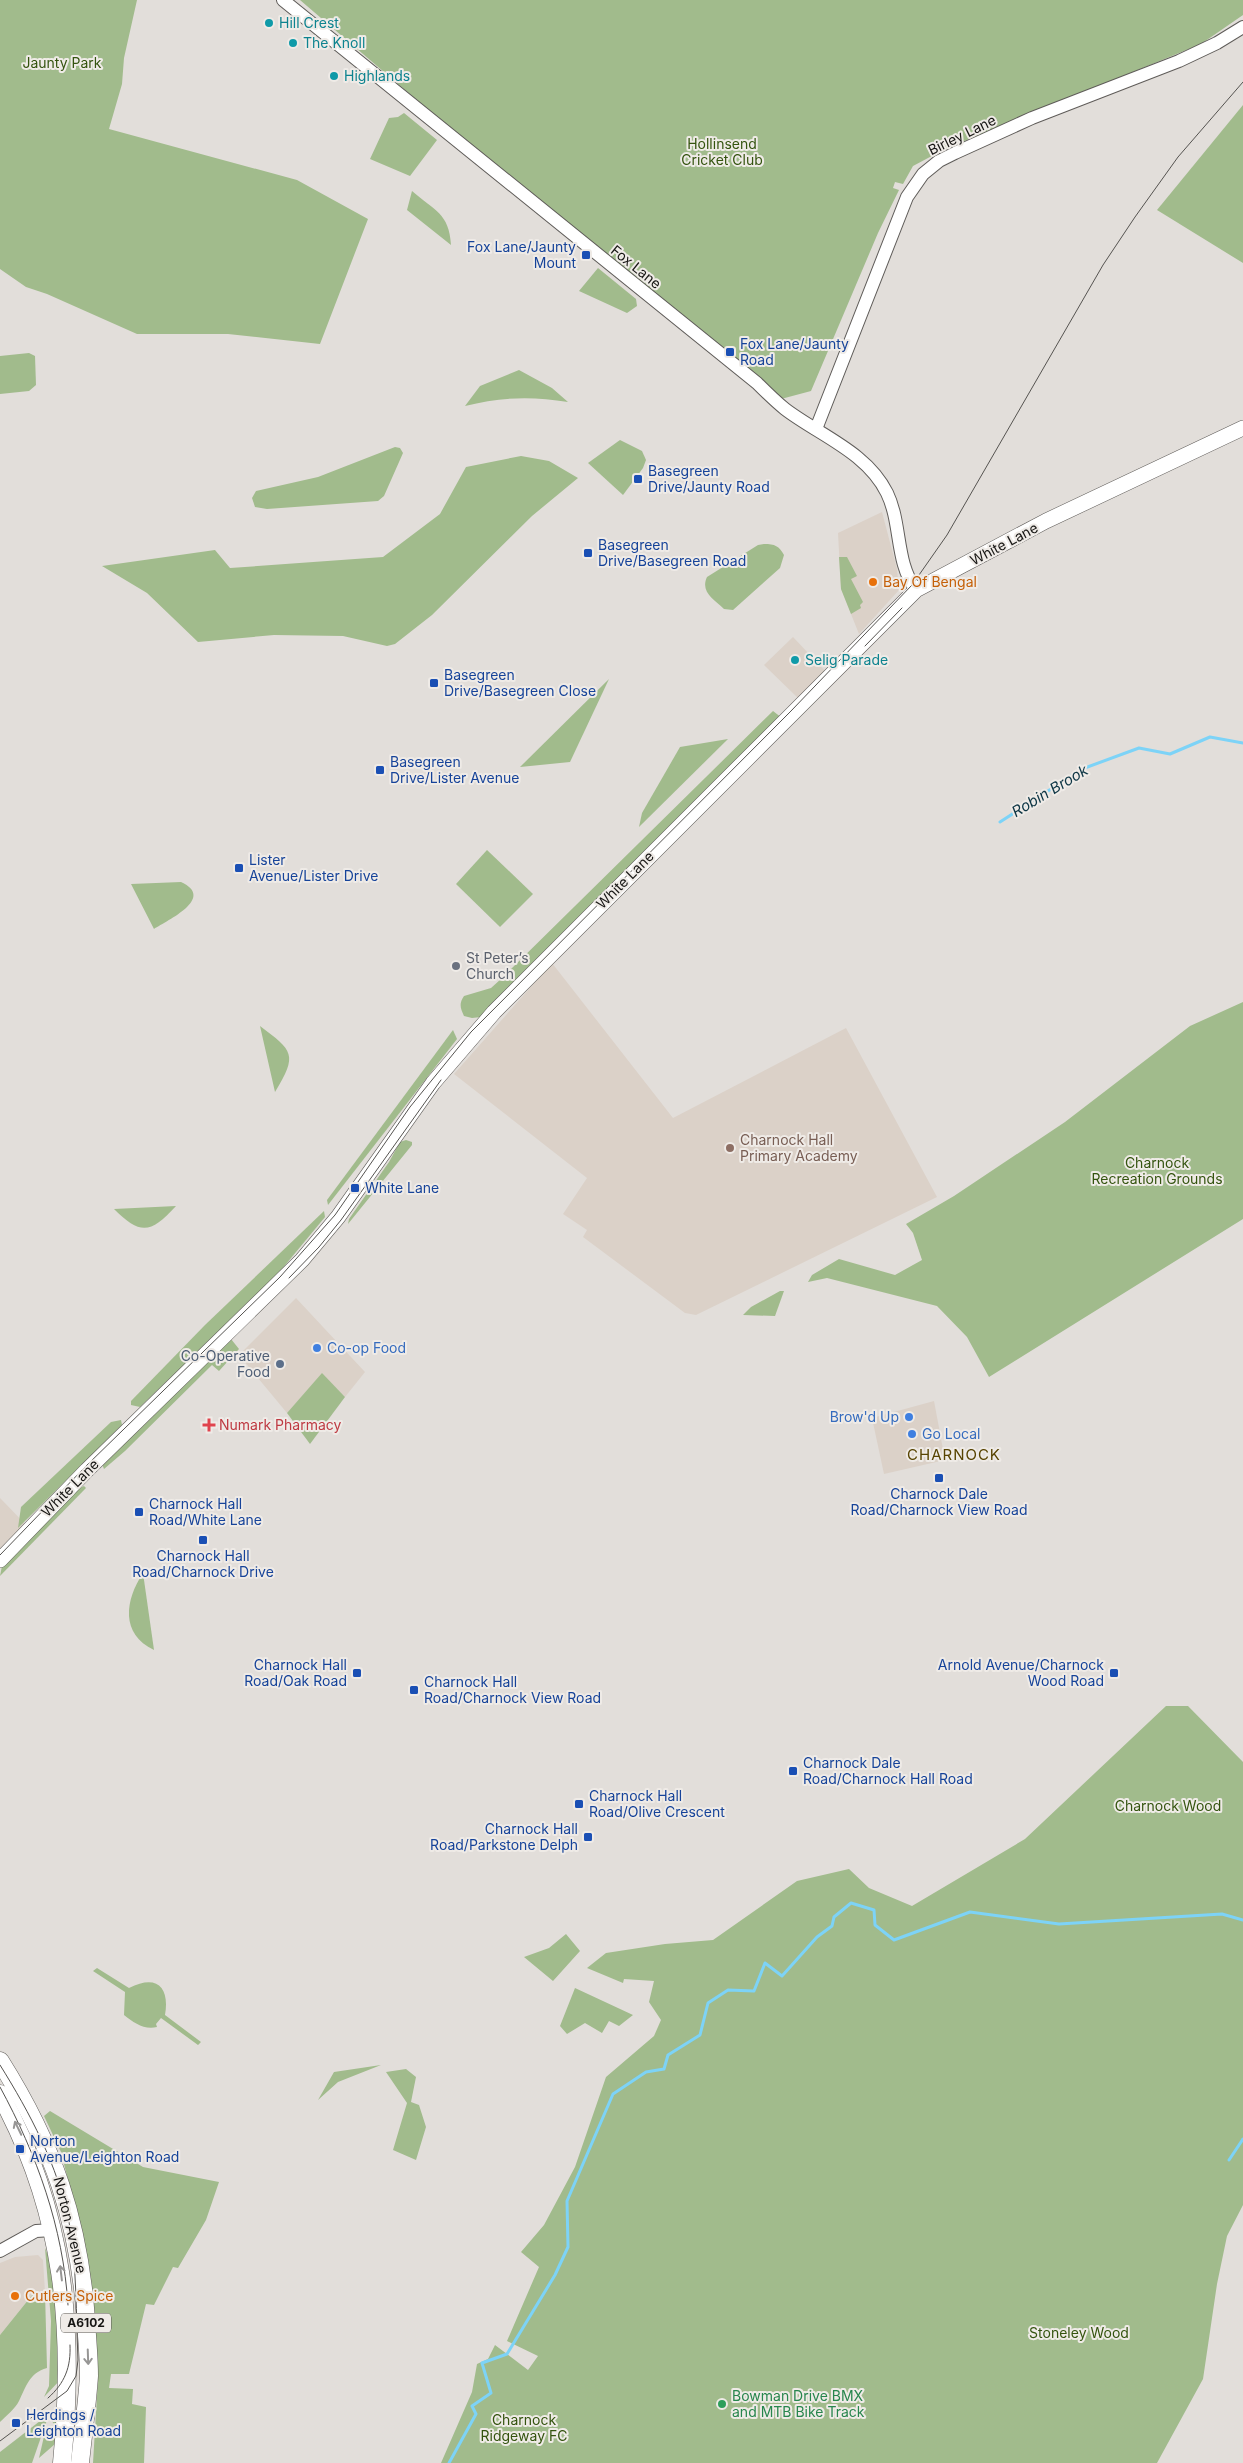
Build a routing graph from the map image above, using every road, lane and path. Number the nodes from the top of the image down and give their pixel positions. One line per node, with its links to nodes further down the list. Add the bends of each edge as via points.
1 (283, 0): 4 (street, Fox Lane, via 786,409)
2 (1243, 27): 4 (street, Birley Lane, via 1179,61 990,137 939,161 923,174 907,197)
3 (1243, 428): 5 (main road, White Lane, via 1046,521)
4 (816, 429): 5 (street, Fox Lane, via 854,455 886,492 904,567)
5 (916, 590): 6 (main road, White Lane, via 494,1012 420,1099 338,1218 302,1260 86,1470)
6 (2, 1557)
7 (0, 2061): 9 (highway, Norton Avenue / A6102, via 37,2123)
8 (0, 2094): 10 (highway, Norton Avenue / A6102, one-way to 8, via 48,2206 20,2132)
9 (68, 2206): 10 (highway); 13 (highway, Norton Avenue / A6102, one-way to 13, via 82,2276 89,2355)
10 (45, 2231): 11 (street); 12 (highway, Norton Avenue / A6102, one-way to 10, via 68,2372 66,2333 59,2256)
11 (0, 2251)
12 (62, 2463)
13 (80, 2463)

